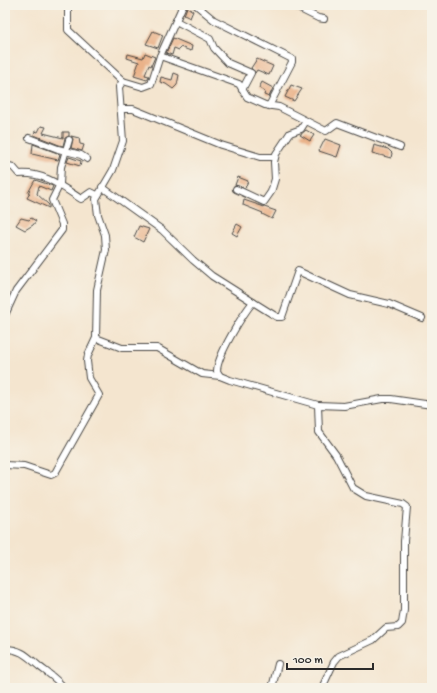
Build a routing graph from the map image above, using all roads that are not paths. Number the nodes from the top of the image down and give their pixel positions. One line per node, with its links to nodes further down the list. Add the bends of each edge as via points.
1 (68, 5): 8 (street, via 68,30)
2 (183, 5): 6 (street)
3 (196, 5): 10 (street, via 214,20 292,59)
4 (292, 5): 5 (street)
5 (324, 19)
6 (176, 21): 7 (street); 9 (street, via 210,39 214,48 228,64 251,73)
7 (160, 56): 8 (street, via 151,84 140,86); 9 (street, via 238,84)
8 (124, 81): 11 (street, via 119,87)
9 (242, 90): 10 (street, via 247,97)
10 (269, 106): 12 (street, via 279,106)
11 (121, 109): 17 (street, via 133,109 221,145 260,157); 21 (street, via 123,141 116,165)
12 (306, 121): 15 (street, via 326,132 336,123 344,125); 17 (street, via 301,129 290,133)
13 (29, 138): 16 (street)
14 (69, 140): 16 (street)
15 (400, 147)
16 (65, 150): 18 (street); 20 (street)
17 (276, 157): 22 (street, via 276,179 264,202)
18 (87, 159)
19 (5, 166): 20 (street, via 12,167 18,174 26,173)
20 (60, 184): 23 (street, via 81,199 90,192); 25 (street, via 52,200 62,230 16,291)
21 (102, 187): 23 (street); 24 (street, via 162,230 204,270)
22 (236, 189)
23 (97, 196): 27 (street, via 98,215 106,243 97,290)
24 (253, 302): 26 (street, via 277,317 282,317 298,271 350,295 389,304); 28 (street, via 237,324 218,363 216,371)
25 (5, 315)
26 (422, 318)
27 (96, 338): 28 (street, via 122,348 153,346 202,374); 31 (street, via 87,361 89,378 98,392 98,399 84,419 77,437 65,453 57,471 51,475 24,466)
28 (220, 376): 29 (street)
29 (318, 405): 30 (street, via 344,406 391,399); 36 (street, via 319,432 336,455 353,488 366,496 403,504 408,509 404,541 402,623 396,628 386,628 373,640 339,656)
30 (432, 405)
31 (5, 465)
32 (5, 649): 34 (street, via 14,649 26,654)
33 (278, 664): 35 (street)
34 (64, 688)
35 (272, 688)
36 (322, 688)

